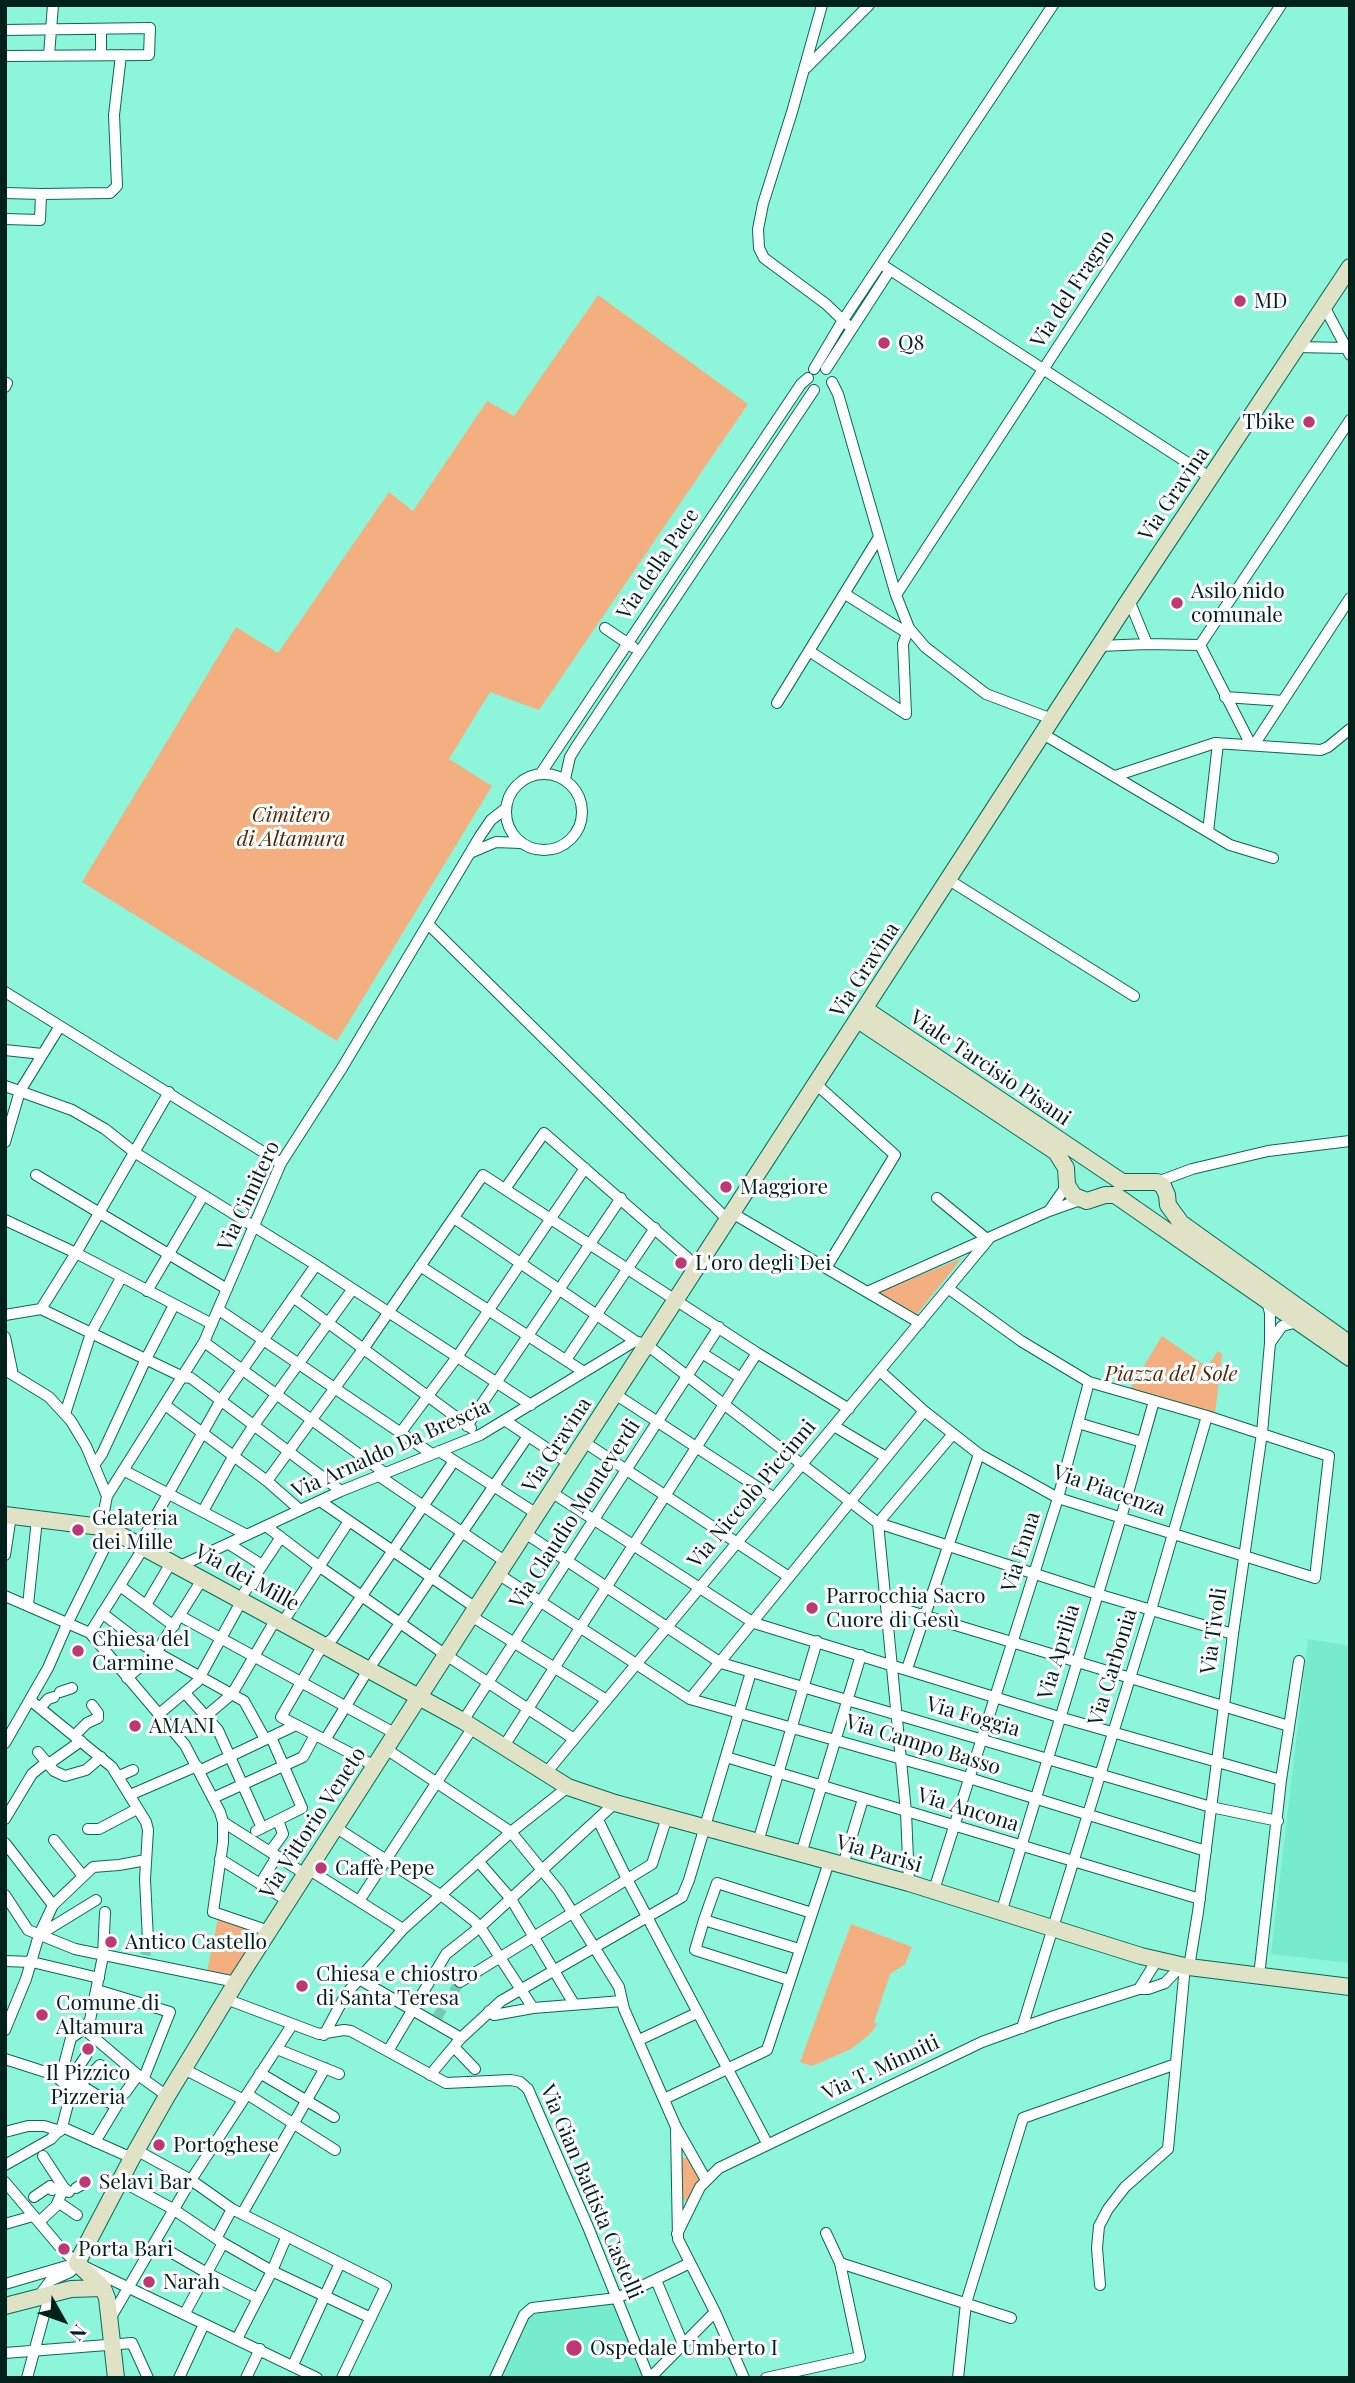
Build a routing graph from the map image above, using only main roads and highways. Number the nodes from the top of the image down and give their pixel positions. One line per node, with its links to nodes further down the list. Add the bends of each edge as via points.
1 (1350, 267): 2 (main road, Via Gravina)
2 (861, 1014): 3 (main road, Viale Tarcisio Pisani); 4 (main road, Viale Tarcisio Pisani, via 1056,1152); 10 (main road, Via Gravina, via 676,1300 641,1343 615,1394)
3 (1092, 1162): 4 (main road, via 1076,1164); 5 (main road, Viale Tarcisio Pisani, via 1122,1182)
4 (1067, 1181): 6 (main road, Viale Tarcisio Pisani, via 1080,1200 1115,1195)
5 (1164, 1194): 6 (main road, via 1161,1214); 7 (main road, via 1181,1223)
6 (1149, 1218): 8 (main road)
7 (1350, 1344)
8 (1350, 1358)
9 (8, 1516): 10 (main road, Via dei Mille, via 107,1529)
10 (419, 1697): 11 (main road, Via Parisi, via 568,1787 615,1803 909,1883 1157,1960); 12 (main road, Via Vittorio Veneto, via 226,1998 72,2259)
11 (1350, 1987)
12 (103, 2288): 13 (main road, via 71,2288); 14 (main road)
13 (5, 2306)
14 (116, 2378)

